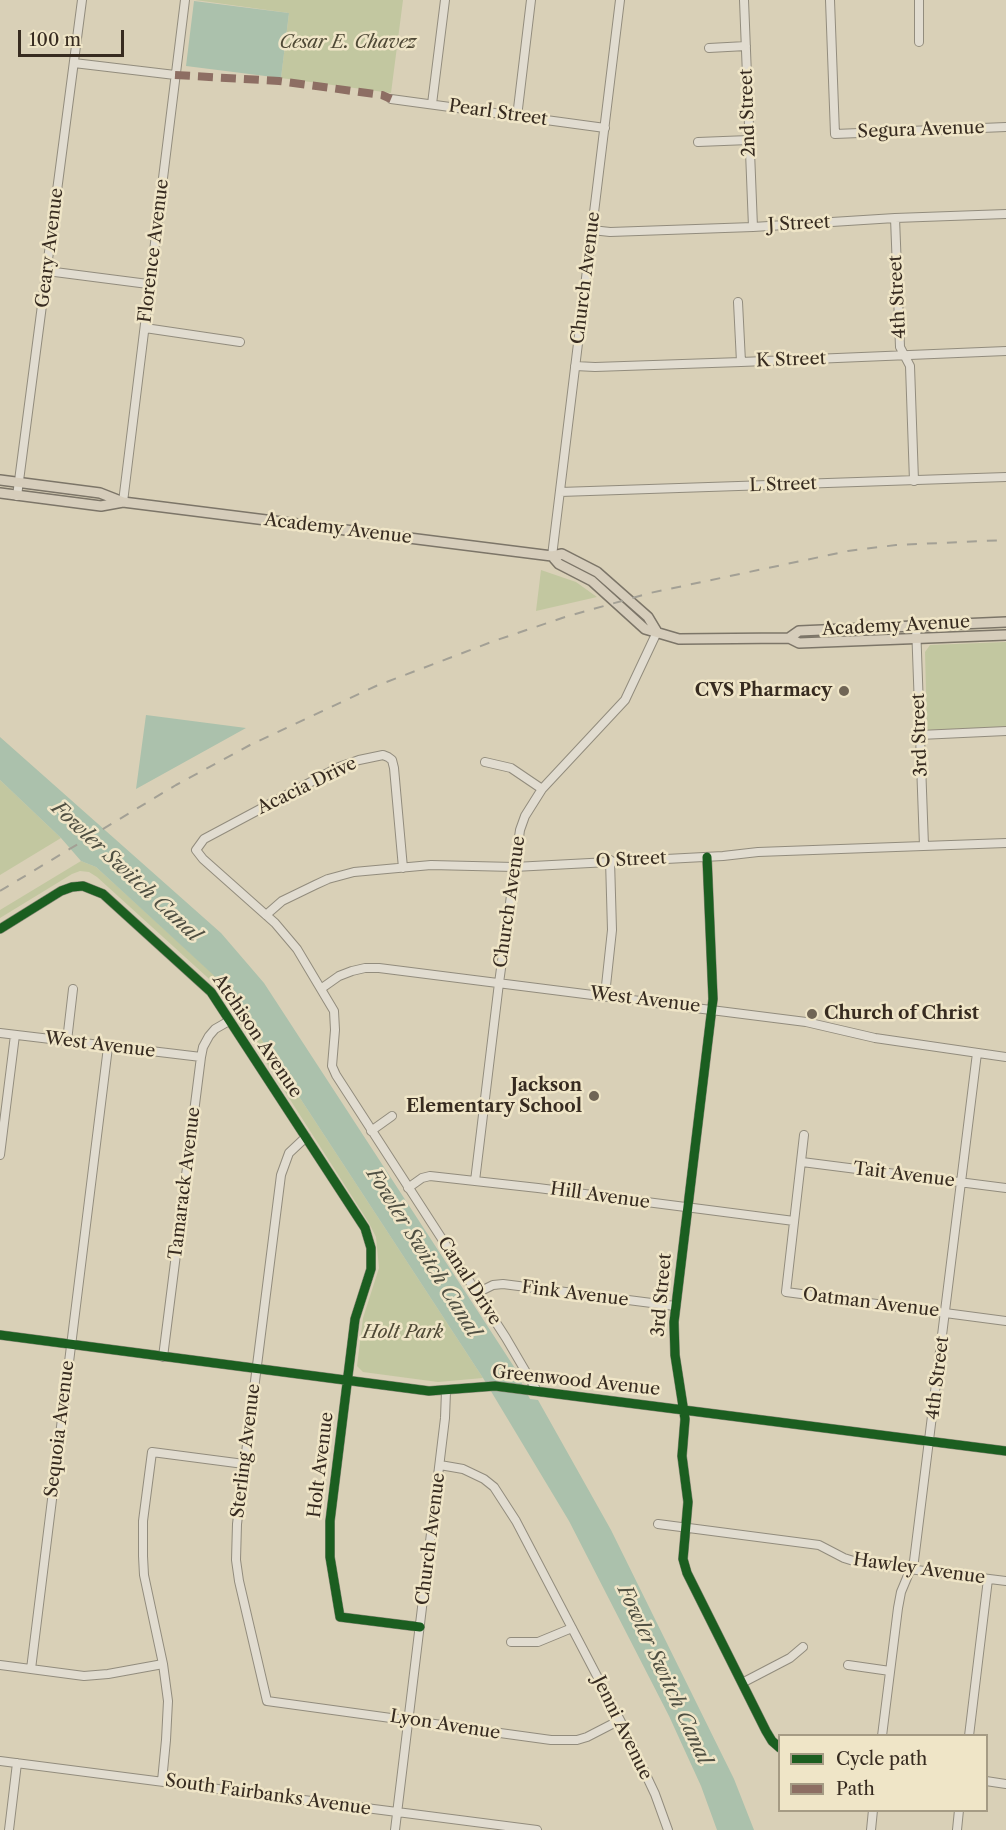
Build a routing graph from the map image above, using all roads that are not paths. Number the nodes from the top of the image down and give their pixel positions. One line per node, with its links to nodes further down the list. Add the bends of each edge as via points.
1 (82, 0): 12 (street, Geary Avenue)
2 (185, 0): 13 (street, Florence Avenue)
3 (445, 0): 15 (street)
4 (531, 0): 16 (street)
5 (620, 0): 18 (street, Church Avenue)
6 (744, 0): 10 (street, 2nd Street)
7 (830, 0): 17 (street, Segura Avenue, via 835,134)
8 (919, 0): 9 (street)
9 (919, 42)
10 (746, 46): 11 (street); 19 (street, 2nd Street)
11 (709, 48)
12 (74, 63): 13 (street); 25 (street, Geary Avenue)
13 (175, 75): 26 (street, Florence Avenue)
14 (391, 99): 15 (street, Pearl Street)
15 (432, 104): 16 (street, Pearl Street)
16 (517, 117): 18 (street, Pearl Street)
17 (1006, 127)
18 (605, 128): 24 (street, Church Avenue)
19 (749, 140): 20 (street); 23 (street, 2nd Street)
20 (698, 142)
21 (1006, 214): 22 (street, J Street)
22 (894, 218): 23 (street, J Street); 31 (street, 4th Street, via 900,347)
23 (753, 227): 24 (street, J Street)
24 (592, 230): 33 (street, Church Avenue)
25 (47, 271): 26 (street); 37 (street, Geary Avenue)
26 (148, 284): 28 (street, Florence Avenue)
27 (738, 302): 32 (street)
28 (145, 328): 29 (street); 41 (street, Florence Avenue)
29 (240, 342)
30 (1006, 351): 31 (street, K Street)
31 (906, 356): 32 (street, K Street); 36 (street, 4th Street, via 910,366)
32 (741, 362): 33 (street, K Street)
33 (575, 366): 38 (street, Church Avenue)
34 (1006, 477): 36 (street, L Street)
35 (0, 480): 37 (main road, Academy Avenue)
36 (914, 481): 38 (street, L Street)
37 (19, 482): 40 (street, Geary Avenue); 41 (main road, Academy Avenue, via 100,493)
38 (560, 492): 42 (street, Church Avenue)
39 (0, 493): 40 (main road, Academy Avenue)
40 (17, 496): 41 (main road, Academy Avenue, via 101,506)
41 (123, 502): 42 (main road, Academy Avenue)
42 (552, 556): 45 (main road, Academy Avenue, via 567,556 597,572 648,617)
43 (1006, 621): 44 (main road, Academy Avenue)
44 (916, 625): 47 (main road, Academy Avenue, via 799,631); 48 (street, 3rd Street)
45 (657, 632): 47 (main road, Academy Avenue, via 688,640); 52 (street, Church Avenue, via 625,700)
46 (1006, 635): 48 (main road, Academy Avenue)
47 (789, 638): 48 (main road, Academy Avenue, via 799,643)
48 (916, 638): 50 (street, 3rd Street)
49 (1006, 731): 50 (street)
50 (920, 735): 54 (street, 3rd Street)
51 (485, 762): 52 (street, via 511,768)
52 (543, 789): 58 (street, Church Avenue, via 525,816)
53 (1006, 843): 54 (street, O Street)
54 (924, 846): 56 (street, O Street)
55 (196, 850): 59 (street, Acacia Drive, via 204,839 339,767 388,756 394,768); 60 (street, Canal Drive)
56 (707, 857): 57 (street, O Street); 66 (street, 3rd Street)
57 (610, 861): 58 (street, O Street); 65 (street, via 612,930)
58 (514, 867): 59 (street, O Street); 62 (street, Church Avenue)
59 (403, 868): 60 (street, O Street, via 354,872 328,879 282,902)
60 (266, 915): 63 (street, Canal Drive, via 292,940)
61 (0, 929): 67 (street, Atchison Avenue, via 72,887 83,886 104,894 211,992)
62 (499, 982): 63 (street, West Avenue, via 365,968 339,976); 65 (street, West Avenue); 81 (street, Church Avenue)
63 (322, 988): 76 (street, Canal Drive, via 336,1019 332,1066)
64 (73, 989): 70 (street)
65 (605, 995): 66 (street, West Avenue)
66 (712, 1008): 72 (street, West Avenue); 85 (street, 3rd Street)
67 (229, 1021): 73 (street, Tamarack Avenue, via 208,1036); 78 (street, Atchison Avenue)
68 (0, 1033): 69 (street, West Avenue)
69 (15, 1035): 70 (street, West Avenue); 79 (street)
70 (67, 1041): 71 (street, West Avenue)
71 (108, 1047): 73 (street, West Avenue); 93 (street, Sequoia Avenue)
72 (977, 1053): 74 (street, West Avenue); 82 (street, 4th Street)
73 (201, 1057): 94 (street, Tamarack Avenue)
74 (1006, 1057)
75 (392, 1116): 76 (street)
76 (371, 1131): 83 (street, Canal Drive)
77 (804, 1135): 80 (street, Oatman Avenue)
78 (306, 1137): 87 (street, Atchison Avenue); 95 (street, Sterling Avenue, via 289,1153 280,1175)
79 (0, 1155)
80 (802, 1162): 82 (street, Tait Avenue); 86 (street, Oatman Avenue)
81 (475, 1180): 83 (street, Hill Avenue, via 426,1176); 85 (street, Hill Avenue)
82 (962, 1183): 84 (street, Tait Avenue); 90 (street, 4th Street)
83 (408, 1188): 88 (street, Canal Drive)
84 (1006, 1188)
85 (688, 1208): 86 (street, Hill Avenue); 89 (street, 3rd Street)
86 (794, 1221): 90 (street, Oatman Avenue, via 786,1292)
87 (369, 1238): 96 (street, Holt Avenue, via 371,1269 355,1319)
88 (477, 1293): 89 (street, Fink Avenue, via 503,1284); 98 (street, Canal Drive)
89 (675, 1306): 99 (street, 3rd Street, via 674,1341)
90 (945, 1313): 91 (street, Oatman Avenue); 100 (street, 4th Street)
91 (1006, 1320)
92 (0, 1335): 93 (street, Greenwood Avenue)
93 (70, 1345): 94 (street, Greenwood Avenue); 116 (street, Sequoia Avenue)
94 (163, 1357): 95 (street, Greenwood Avenue)
95 (256, 1369): 96 (street, Greenwood Avenue); 102 (street, Sterling Avenue)
96 (348, 1381): 97 (street, Greenwood Avenue); 109 (street, Holt Avenue, via 329,1538 340,1617)
97 (446, 1391): 98 (street, Greenwood Avenue, via 495,1386); 103 (street, Church Avenue)
98 (537, 1391): 99 (street, Greenwood Avenue)
99 (684, 1410): 100 (street, Greenwood Avenue); 105 (street, 3rd Street)
100 (930, 1442): 101 (street, Greenwood Avenue); 106 (street, 4th Street)
101 (1006, 1451)
102 (244, 1464): 113 (street, via 152,1452 142,1556); 119 (street, Sterling Avenue, via 236,1560)
103 (440, 1465): 109 (street, Church Avenue); 110 (street, Jenni Avenue, via 474,1473 494,1487 528,1542)
104 (658, 1524): 105 (street, Hawley Avenue)
105 (686, 1528): 106 (street, Hawley Avenue, via 810,1543 853,1562); 118 (street, 3rd Street, via 683,1559 687,1573)
106 (912, 1569): 107 (street, Hawley Avenue); 117 (street, 4th Street, via 901,1592)
107 (988, 1579): 108 (street, Hawley Avenue); 123 (street)
108 (1006, 1581)
109 (420, 1627): 120 (street, Church Avenue)
110 (572, 1628): 111 (street, via 538,1642); 121 (street, Jenni Avenue)
111 (511, 1642)
112 (802, 1647): 118 (street, via 790,1658)
113 (163, 1664): 116 (street, via 98,1675); 127 (street, via 168,1711)
114 (0, 1665): 116 (street)
115 (848, 1665): 117 (street)
116 (31, 1669)
117 (890, 1671): 122 (street, 4th Street)
118 (742, 1683): 124 (street, 3rd Street)
119 (267, 1701): 120 (street, Lyon Avenue)
120 (409, 1720): 121 (street, Lyon Avenue, via 565,1741 587,1737); 130 (street, Church Avenue)
121 (620, 1720): 136 (street, Jenni Avenue)
122 (882, 1734)
123 (969, 1734)
124 (778, 1746)
125 (0, 1761): 126 (street, South Fairbanks Avenue)
126 (17, 1764): 127 (street, South Fairbanks Avenue); 133 (street)
127 (162, 1781): 130 (street, South Fairbanks Avenue)
128 (988, 1781): 129 (street)
129 (1006, 1784)
130 (397, 1812): 134 (street, Church Avenue); 135 (street, South Fairbanks Avenue)
131 (873, 1812): 137 (street)
132 (959, 1812): 138 (street)
133 (9, 1830)
134 (395, 1830)
135 (537, 1830)
136 (668, 1830)
137 (871, 1830)
138 (957, 1830)

